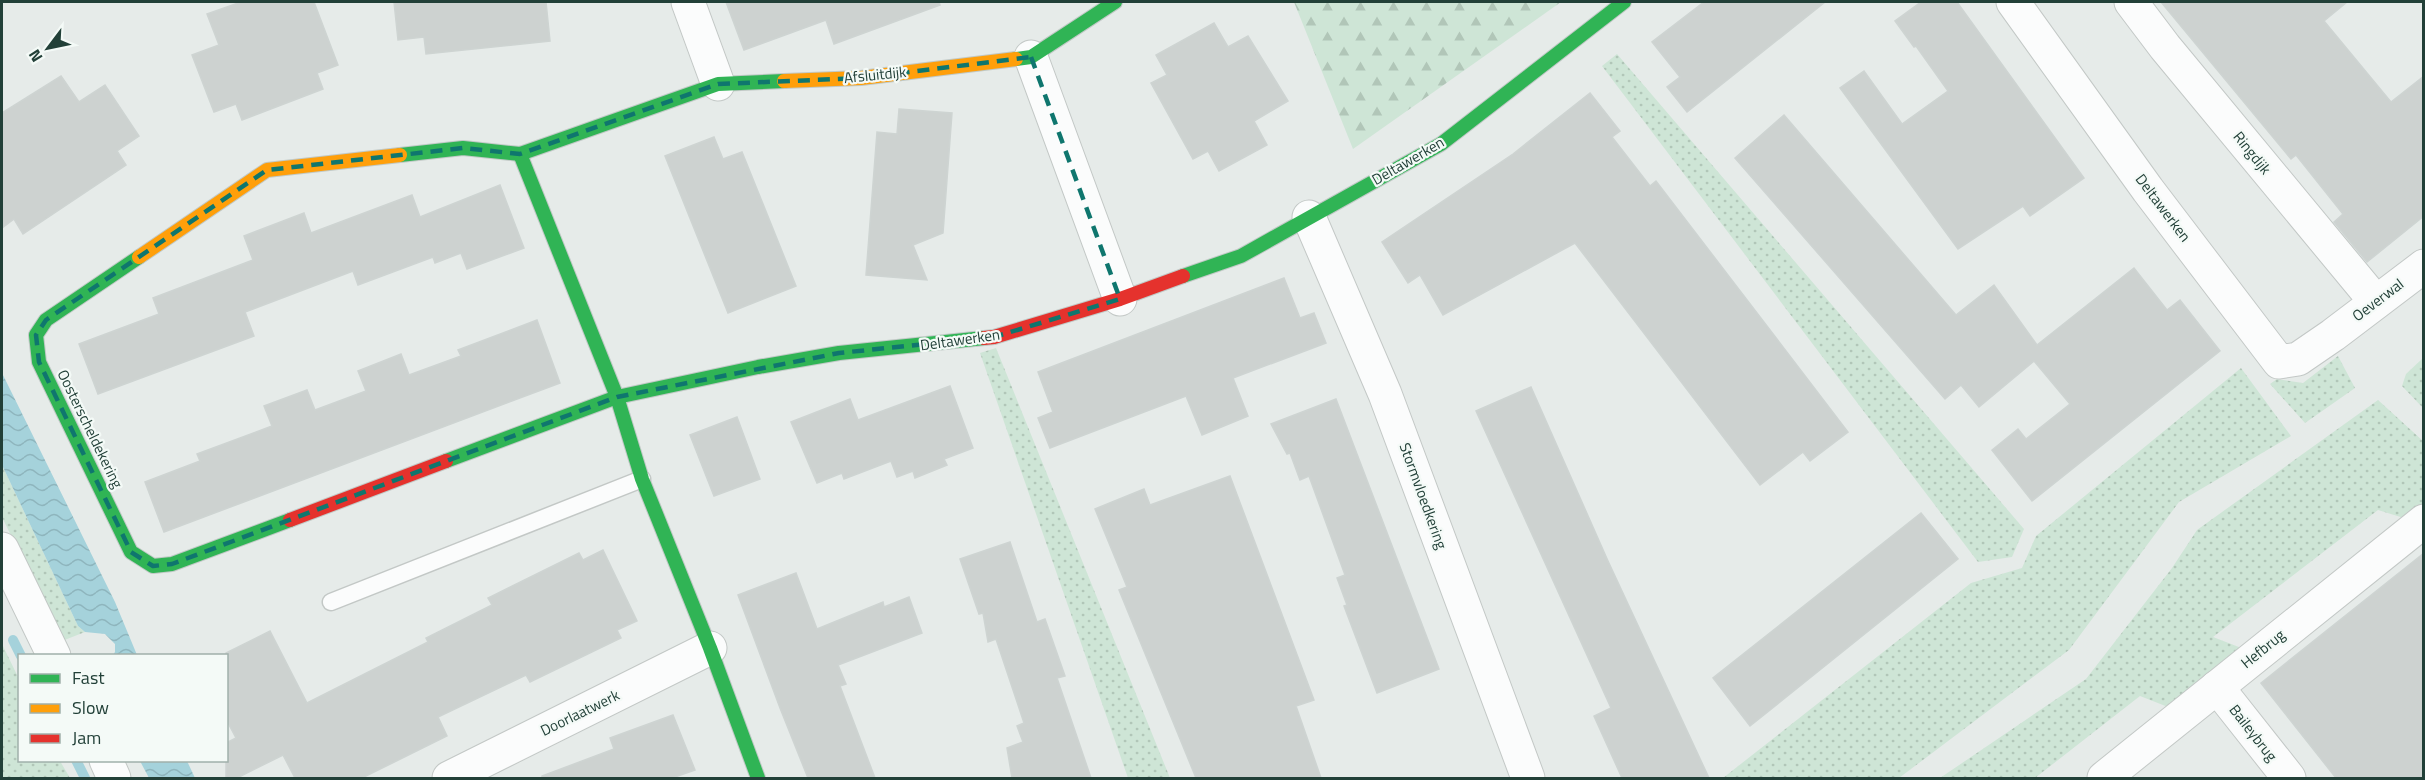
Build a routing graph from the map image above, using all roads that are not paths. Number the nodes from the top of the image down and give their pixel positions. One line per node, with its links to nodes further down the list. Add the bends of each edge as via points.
1 (688, 2): 7 (street)
2 (1115, 2): 6 (street, Afsluitdijk)
3 (1624, 2): 9 (street, Deltawerken, via 1441,144)
4 (2013, 2): 13 (street, Deltawerken, via 2278,362 2298,358)
5 (2131, 2): 12 (street, Ringdijk)
6 (1031, 57): 7 (street, Afsluitdijk, via 861,78); 11 (street)
7 (718, 84): 8 (street, Afsluitdijk)
8 (520, 154): 14 (street); 14 (street, Oosterscheldekering, via 463,148 267,170 46,320 36,335 39,362 131,552 153,566 172,564)
9 (1309, 217): 11 (street, Deltawerken, via 1241,256); 26 (street, Stormvloedkering, via 1385,394)
10 (2424, 266): 12 (street, Oeverwal)
11 (1120, 299): 14 (street, Deltawerken, via 994,337 758,366)
12 (2376, 302): 13 (street, Oeverwal)
13 (2333, 335)
14 (617, 397): 15 (street)
15 (642, 479): 18 (lane); 19 (street)
16 (2424, 521): 21 (street, Hefbrug)
17 (2, 549): 20 (street)
18 (331, 602)
19 (710, 648): 24 (street, Doorlaatwerk); 25 (street)
20 (53, 654)
21 (2217, 687): 27 (street, Hefbrug); 28 (street, Baileybrug)
22 (107, 762): 23 (street)
23 (114, 778)
24 (449, 778)
25 (758, 778)
26 (1528, 778)
27 (2104, 778)
28 (2289, 778)

